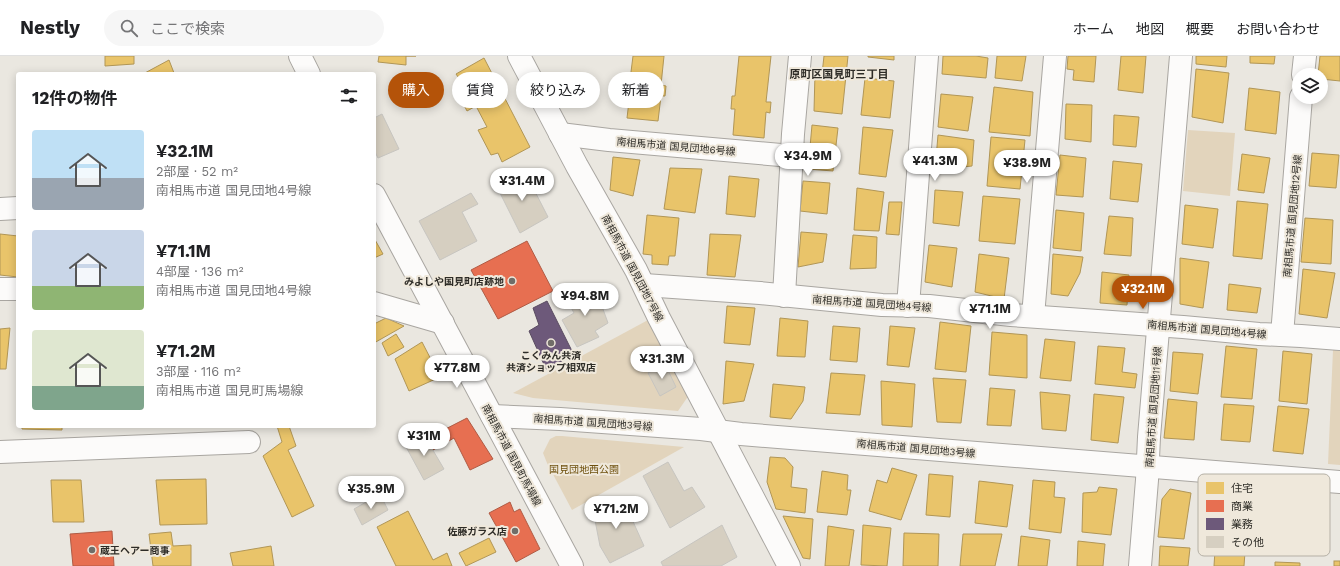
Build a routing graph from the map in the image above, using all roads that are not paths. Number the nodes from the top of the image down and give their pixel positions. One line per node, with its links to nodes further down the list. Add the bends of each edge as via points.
1 (300, 56): 9 (street)
2 (519, 56): 11 (street, 南相馬市道 国見団地7号線)
3 (800, 56): 12 (street)
4 (927, 56): 21 (street)
5 (1054, 56): 22 (street)
6 (1182, 56): 24 (street, 南相馬市道 国見団地11号線)
7 (1305, 56): 8 (street)
8 (1304, 68)
9 (308, 72)
10 (1300, 104): 25 (street, 南相馬市道 国見団地12号線)
11 (560, 134): 12 (street, 南相馬市道 国見団地6号線); 16 (street, 南相馬市道 国見団地7号線)
12 (792, 156): 19 (street)
13 (376, 199): 23 (street, 南相馬市道 国見町馬場線)
14 (16, 208): 15 (street)
15 (0, 209)
16 (644, 285): 19 (street, 南相馬市道 国見団地4号線); 28 (street, 南相馬市道 国見団地7号線)
17 (0, 289): 18 (street)
18 (16, 289)
19 (784, 296): 21 (street, 南相馬市道 国見団地4号線)
20 (376, 304): 23 (street)
21 (908, 306): 22 (street, 南相馬市道 国見団地4号線)
22 (1033, 316): 24 (street, 南相馬市道 国見団地4号線)
23 (443, 323): 27 (street, 南相馬市道 国見町馬場線)
24 (1159, 325): 25 (street, 南相馬市道 国見団地4号線); 31 (street, 南相馬市道 国見団地11号線)
25 (1282, 335): 26 (street, 南相馬市道 国見団地4号線)
26 (1340, 339)
27 (492, 416): 28 (street, 南相馬市道 国見団地3号線); 35 (street, 南相馬市道 国見町馬場線)
28 (718, 431): 31 (street, 南相馬市道 国見団地3号線); 36 (street, 南相馬市道 国見団地7号線)
29 (249, 442): 30 (street)
30 (0, 452)
31 (1148, 467): 32 (street, 南相馬市道 国見団地3号線); 37 (street, 南相馬市道 国見団地11号線)
32 (1238, 474)
33 (1330, 481): 34 (street, 南相馬市道 国見団地3号線)
34 (1340, 482)
35 (572, 566)
36 (789, 566)
37 (1140, 566)

